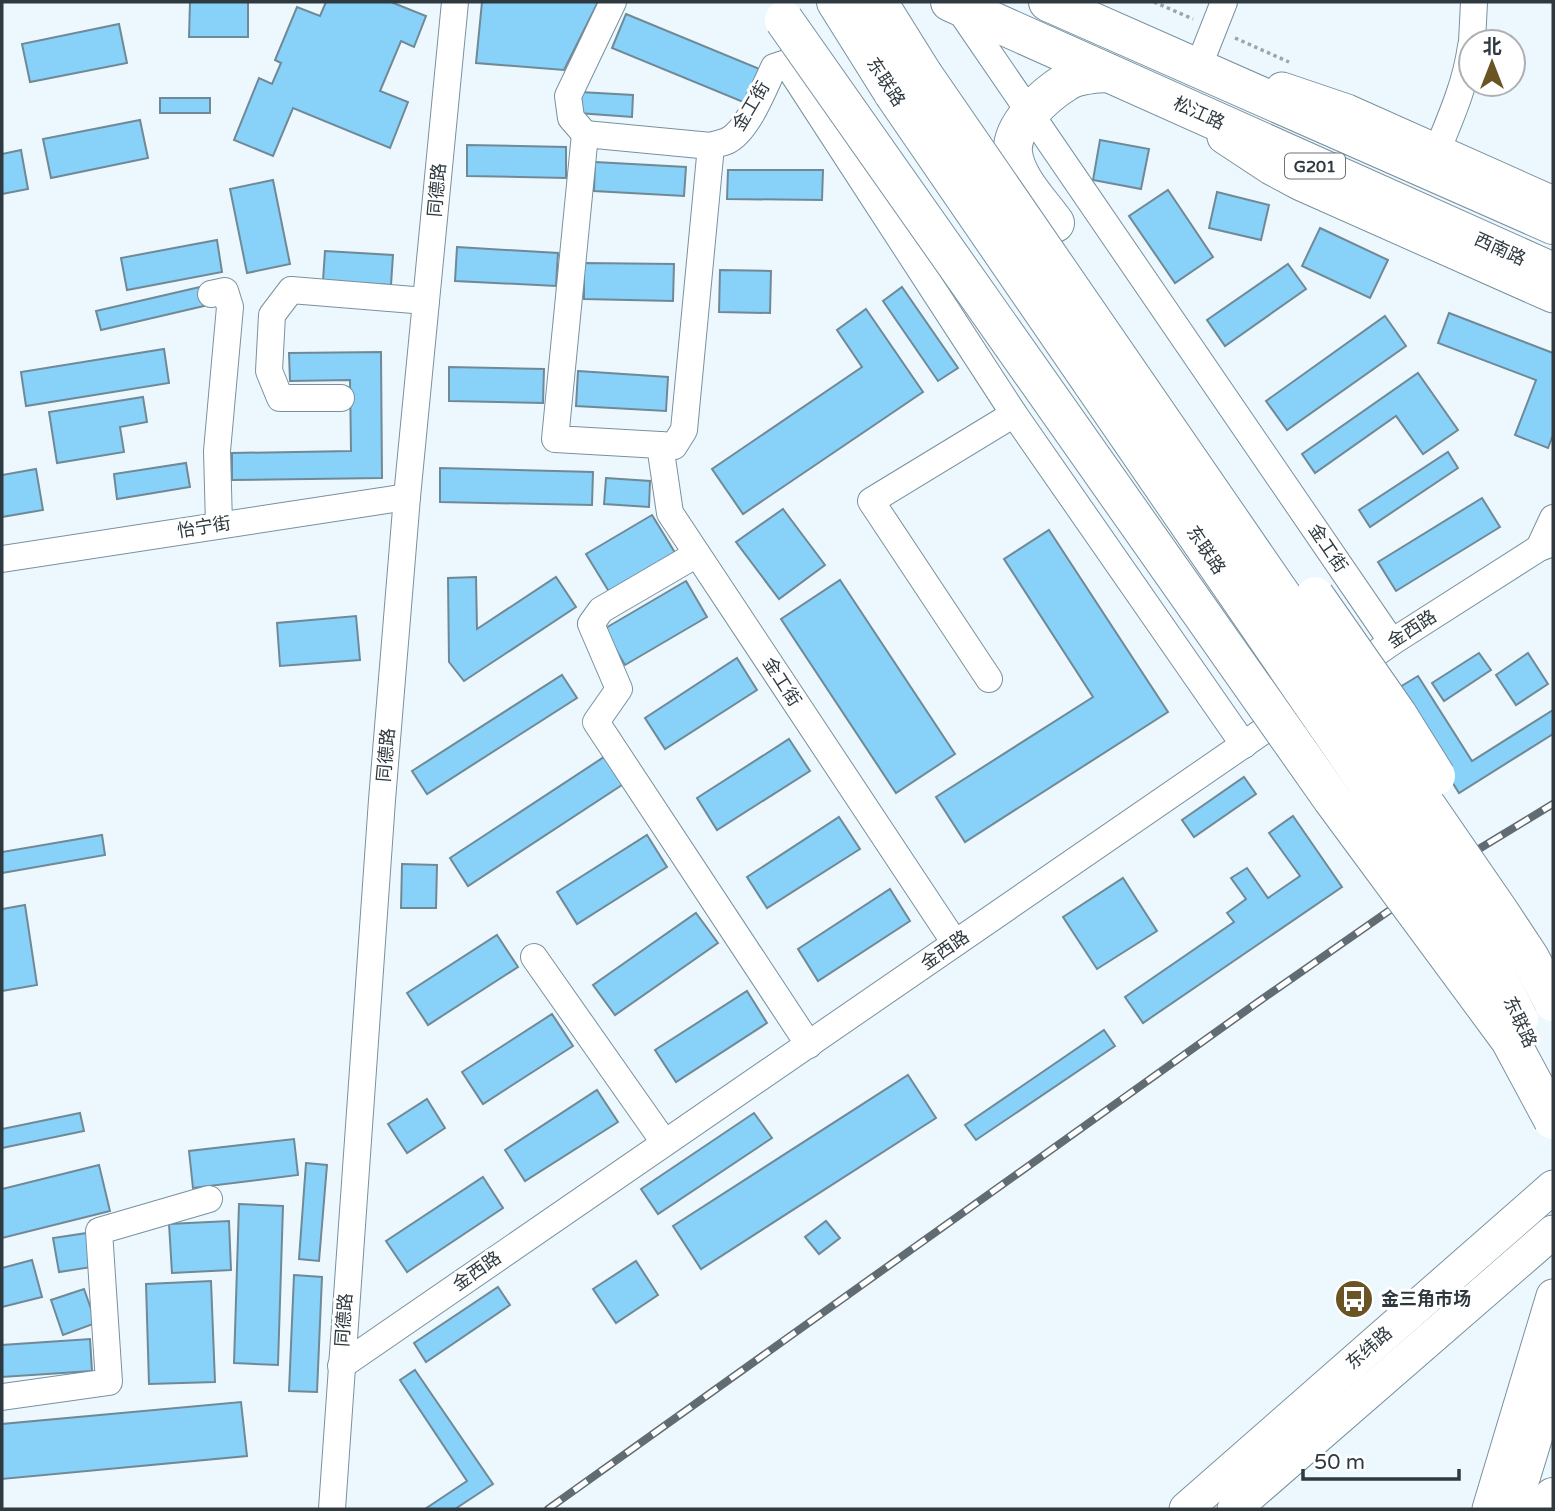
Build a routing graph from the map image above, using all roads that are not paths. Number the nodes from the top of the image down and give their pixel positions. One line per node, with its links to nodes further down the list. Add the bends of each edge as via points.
1 (455, 2): 25 (street, 同德路)
2 (613, 2): 16 (street, via 568,96 571,118)
3 (836, 2): 43 (highway, 东联路, bridge, via 893,93 1491,964 1533,1049)
4 (878, 2): 40 (highway, 东联路, bridge)
5 (1048, 2): 11 (highway)
6 (1224, 2): 11 (street)
7 (1474, 2): 10 (street)
8 (953, 3): 12 (highway, 松江路 / G201); 15 (street, 金工街)
9 (778, 11): 44 (highway, bridge, via 1332,799 1510,1040)
10 (1472, 28)
11 (1198, 68): 18 (main road, via 1305,96); 21 (highway)
12 (1108, 73): 14 (highway, 松江路 / G201); 15 (highway, via 1067,81)
13 (1458, 98): 18 (street)
14 (1183, 106): 20 (highway, 松江路 / G201); 24 (main road, via 1281,173)
15 (1030, 113): 35 (street, 金工街); 40 (highway, bridge, via 1015,135 1013,153 1019,172 1410,733)
16 (585, 134): 17 (street); 28 (street, via 555,439)
17 (711, 146): 27 (street, 金工街, via 729,141 742,127 774,67 786,63); 28 (street, via 684,430 674,446)
18 (1437, 151): 19 (main road)
19 (1553, 203)
20 (1448, 225): 22 (highway, 西南路 / G201)
21 (1553, 225)
22 (1553, 272)
23 (211, 294): 31 (street, via 225,291 230,307 217,452)
24 (1553, 296)
25 (426, 301): 26 (street, via 291,290 272,315 269,371 280,398); 29 (street, 同德路)
26 (341, 398)
27 (1014, 414): 36 (street, via 871,501); 37 (street, 金工街)
28 (660, 445): 33 (street, 金工街, via 670,513)
29 (407, 497): 31 (street, 怡宁街); 50 (street, 同德路)
30 (1553, 518): 32 (street)
31 (219, 524): 34 (street, 怡宁街)
32 (1546, 546): 35 (street, 金西路)
33 (697, 554): 38 (street, 金工街); 42 (street, via 601,610 591,624 619,689 596,722)
34 (2, 559)
35 (1392, 642): 37 (street, 金西路)
36 (989, 679)
37 (1244, 745): 38 (street, 金西路)
38 (955, 943): 42 (street, 金西路)
39 (534, 957): 45 (street)
40 (1530, 958): 41 (highway, 东联路, bridge)
41 (1553, 1002)
42 (809, 1045): 45 (street, 金西路)
43 (1553, 1110)
44 (1553, 1120)
45 (664, 1142): 50 (street, 金西路)
46 (1553, 1187): 56 (main road, 东纬路)
47 (209, 1199): 52 (street, via 99,1231 109,1382)
48 (1553, 1232): 57 (main road, 东纬路)
49 (1553, 1296): 58 (main road)
50 (341, 1366): 55 (street, 同德路)
51 (1553, 1372): 54 (highway)
52 (2, 1397)
53 (1553, 1437): 54 (highway)
54 (1536, 1503)
55 (332, 1509)
56 (1186, 1509)
57 (1234, 1509)
58 (1489, 1509)

